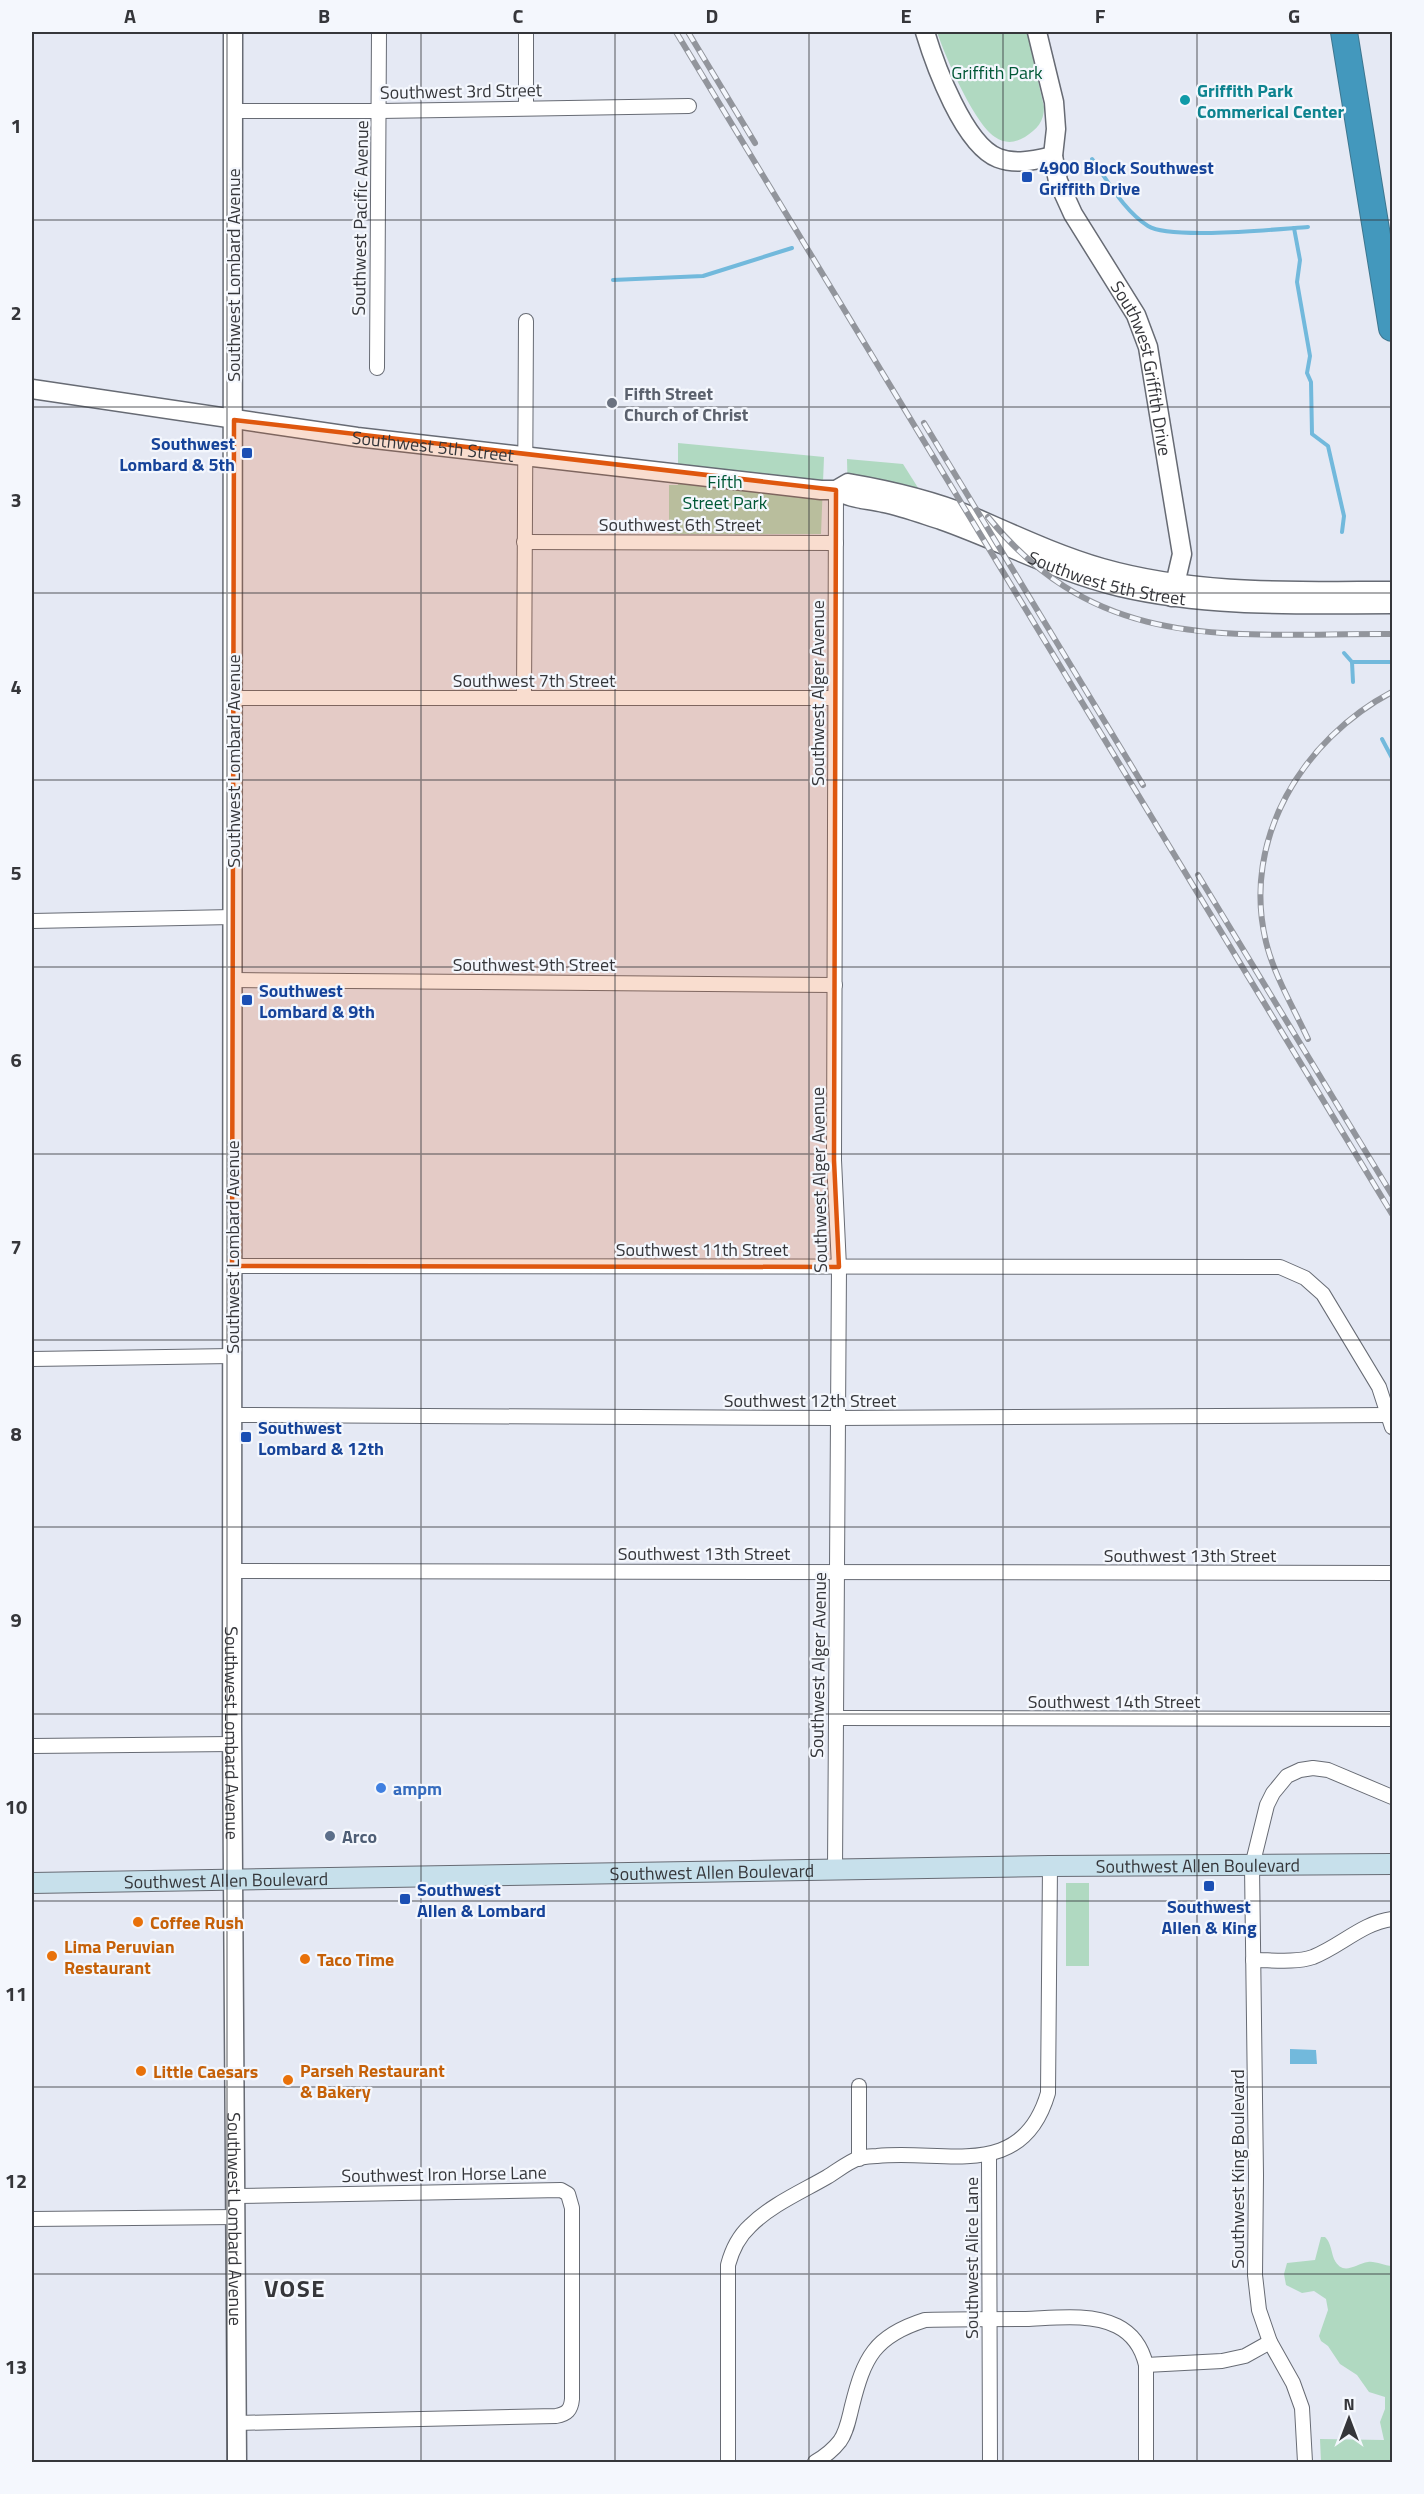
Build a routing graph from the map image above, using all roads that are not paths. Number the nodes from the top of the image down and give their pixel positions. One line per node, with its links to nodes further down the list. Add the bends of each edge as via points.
1 (234, 32): 9 (street, Southwest Lombard Avenue)
2 (379, 32): 10 (street, Southwest Pacific Avenue)
3 (526, 32): 8 (street)
4 (925, 32): 11 (street, via 947,92 985,150 1017,162)
5 (1037, 32): 11 (street, Southwest Griffith Drive, via 1054,102)
6 (1344, 32): 13 (highway)
7 (689, 106): 8 (street, Southwest 3rd Street)
8 (526, 107): 10 (street, Southwest 3rd Street)
9 (233, 111): 10 (street, Southwest 3rd Street); 16 (street, Southwest Lombard Avenue)
10 (380, 111): 14 (street, Southwest Pacific Avenue)
11 (1053, 156): 21 (street, Southwest Griffith Drive, via 1064,195 1136,315 1148,347 1182,554)
12 (526, 321): 17 (street)
13 (1392, 328)
14 (376, 368)
15 (32, 389): 16 (street, Southwest 5th Street)
16 (234, 420): 17 (street, Southwest 5th Street); 24 (street, Southwest Lombard Avenue)
17 (524, 456): 18 (street, Southwest 5th Street); 19 (street)
18 (836, 489): 20 (street, Southwest Alger Avenue); 21 (street, Southwest 5th Street, via 846,496 904,508 963,528 1081,576 1119,586)
19 (524, 542): 20 (street, Southwest 6th Street); 25 (street)
20 (836, 543): 26 (street, Southwest Alger Avenue)
21 (1173, 590): 22 (street, Southwest 5th Street); 23 (street, Southwest 5th Street, via 1240,604)
22 (1392, 591)
23 (1392, 604)
24 (233, 698): 25 (street, Southwest 7th Street); 27 (street, Southwest Lombard Avenue)
25 (524, 698): 26 (street, Southwest 7th Street)
26 (835, 698): 30 (street, Southwest Alger Avenue)
27 (233, 917): 28 (street); 29 (street, Southwest Lombard Avenue)
28 (32, 921)
29 (233, 980): 30 (street, Southwest 9th Street); 31 (street, Southwest Lombard Avenue)
30 (836, 985): 32 (street, Southwest Alger Avenue, via 834,1160)
31 (232, 1266): 32 (street, Southwest 11th Street); 33 (street, Southwest Lombard Avenue)
32 (839, 1267): 36 (street, Southwest Alger Avenue); 37 (street, Southwest 11th Street, via 1280,1267 1305,1278 1323,1294 1378,1387)
33 (232, 1356): 34 (street); 35 (street, Southwest Lombard Avenue)
34 (32, 1359)
35 (232, 1415): 36 (street, Southwest 12th Street); 38 (street, Southwest Lombard Avenue)
36 (837, 1418): 37 (street, Southwest 12th Street); 39 (street, Southwest Alger Avenue)
37 (1390, 1421)
38 (232, 1571): 39 (street, Southwest 13th Street); 43 (street, Southwest Lombard Avenue)
39 (838, 1572): 40 (street, Southwest 13th Street); 41 (street, Southwest Alger Avenue)
40 (1392, 1573)
41 (836, 1718): 42 (street, Southwest 14th Street); 49 (street, Southwest Alger Avenue)
42 (1392, 1719)
43 (232, 1744): 44 (street); 50 (street, Southwest Lombard Avenue)
44 (32, 1746)
45 (1392, 1797): 48 (street, Southwest King Boulevard, via 1328,1770 1313,1768 1287,1776 1267,1805)
46 (1392, 1864): 48 (main road, Southwest Allen Boulevard)
47 (1050, 1866): 48 (main road, Southwest Allen Boulevard); 49 (main road, Southwest Allen Boulevard); 55 (street, Southwest Alice Lane, via 1048,2093 1044,2107 1022,2138 1010,2148)
48 (1252, 1866): 53 (street, Southwest King Boulevard)
49 (835, 1869): 50 (main road, Southwest Allen Boulevard)
50 (234, 1880): 51 (main road, Southwest Allen Boulevard); 57 (street, Southwest Lombard Avenue)
51 (32, 1882)
52 (1392, 1919): 53 (street, via 1370,1925 1311,1958)
53 (1253, 1960): 61 (street, Southwest King Boulevard, via 1255,2275 1259,2310)
54 (859, 2086): 56 (street)
55 (989, 2155): 56 (street); 60 (street, Southwest Alice Lane)
56 (859, 2158): 65 (street, via 763,2214 731,2253 727,2279)
57 (236, 2196): 58 (street, Southwest Lombard Avenue); 63 (street, Southwest Iron Horse Lane, via 561,2190 571,2200 573,2232 572,2399 565,2414)
58 (236, 2217): 59 (street); 63 (street, Southwest Lombard Avenue)
59 (32, 2219)
60 (988, 2319): 62 (street, via 1073,2318 1110,2324 1138,2344); 66 (street, via 925,2320 905,2326 879,2344 862,2370 841,2440); 67 (street, Southwest Alice Lane)
61 (1270, 2342): 62 (street, via 1245,2356 1221,2361); 69 (street, Southwest King Boulevard, via 1302,2408)
62 (1146, 2365): 68 (street)
63 (237, 2422): 64 (street, Southwest Lombard Avenue)
64 (237, 2463)
65 (728, 2463)
66 (815, 2463)
67 (990, 2463)
68 (1146, 2463)
69 (1305, 2463)

